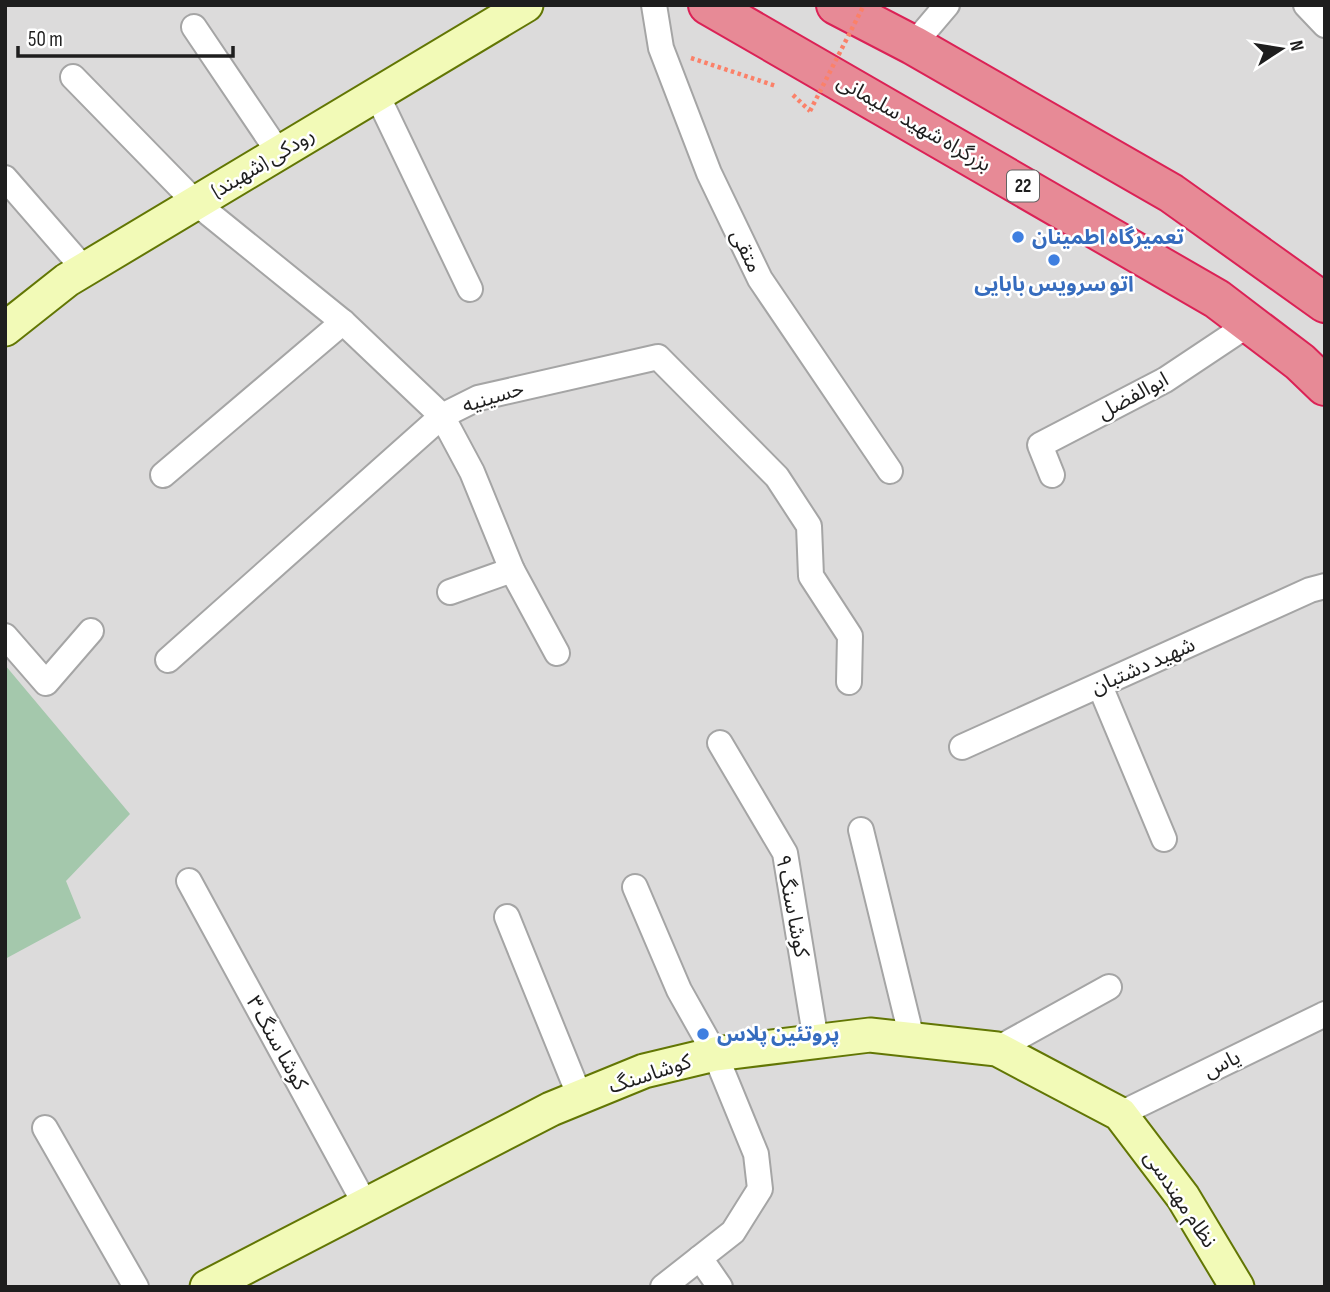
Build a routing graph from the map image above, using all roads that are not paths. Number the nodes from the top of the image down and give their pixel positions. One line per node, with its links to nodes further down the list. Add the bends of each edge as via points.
1 (526, 5): 11 (main road, رودکی (شهبند))
2 (654, 5): 23 (street, متقی, via 661,48 709,173 760,279)
3 (708, 5): 19 (highway, بزرگراه شهید سلیمانی / 22, via 1217,299)
4 (836, 5): 9 (highway)
5 (947, 5): 9 (street)
6 (1306, 5): 7 (street)
7 (1325, 24)
8 (194, 27): 12 (street)
9 (913, 45): 17 (highway, via 1171,192)
10 (73, 77): 14 (street, حسینیه)
11 (377, 95): 12 (main road, رودکی (شهبند)); 16 (street)
12 (279, 153): 14 (main road, رودکی (شهبند))
13 (5, 178): 15 (street)
14 (196, 203): 15 (main road, رودکی (شهبند)); 18 (street, حسینیه)
15 (85, 270): 20 (main road, رودکی (شهبند))
16 (470, 289)
17 (1325, 303)
18 (343, 322): 22 (street, حسینیه); 24 (street)
19 (1250, 324): 21 (highway, بزرگراه شهید سلیمانی / 22); 25 (street, ابوالفضل, via 1165,380 1040,445)
20 (5, 329)
21 (1325, 386)
22 (442, 416): 26 (street, via 472,472); 32 (street); 33 (street, حسینیه, via 478,398 658,357 777,477 808,526 811,576 850,636)
23 (890, 471)
24 (163, 475)
25 (1052, 475)
26 (512, 570): 28 (street); 31 (street)
27 (1325, 586): 34 (street, شهید دشتبان)
28 (450, 592)
29 (91, 631): 30 (street, via 47,682)
30 (5, 636)
31 (557, 653)
32 (168, 660)
33 (849, 682)
34 (1100, 686): 36 (street, شهید دشتبان); 38 (street)
35 (720, 743): 45 (street, کوشا سنگ ۹, via 785,853)
36 (962, 747)
37 (861, 830): 44 (street)
38 (1164, 839)
39 (188, 881): 51 (street, کوشا سنگ ۳)
40 (635, 887): 47 (street, via 678,990)
41 (507, 917): 48 (street)
42 (1109, 987): 46 (street)
43 (1325, 1014): 49 (street, یاس)
44 (912, 1039): 45 (main road, کوشاسنگ, via 870,1035); 46 (main road, کوشاسنگ)
45 (816, 1041): 47 (main road, کوشاسنگ)
46 (997, 1048): 49 (main road, کوشاسنگ)
47 (715, 1054): 48 (main road, کوشاسنگ, via 644,1071); 52 (street, via 756,1154 760,1189 733,1232)
48 (580, 1097): 51 (main road, کوشاسنگ)
49 (1120, 1114): 57 (main road, نظام مهندسی, via 1183,1197)
50 (46, 1128): 53 (street)
51 (365, 1205): 54 (main road, کوشاسنگ)
52 (700, 1258): 55 (street); 56 (street)
53 (136, 1287)
54 (207, 1287)
55 (663, 1287)
56 (720, 1287)
57 (1237, 1287)

